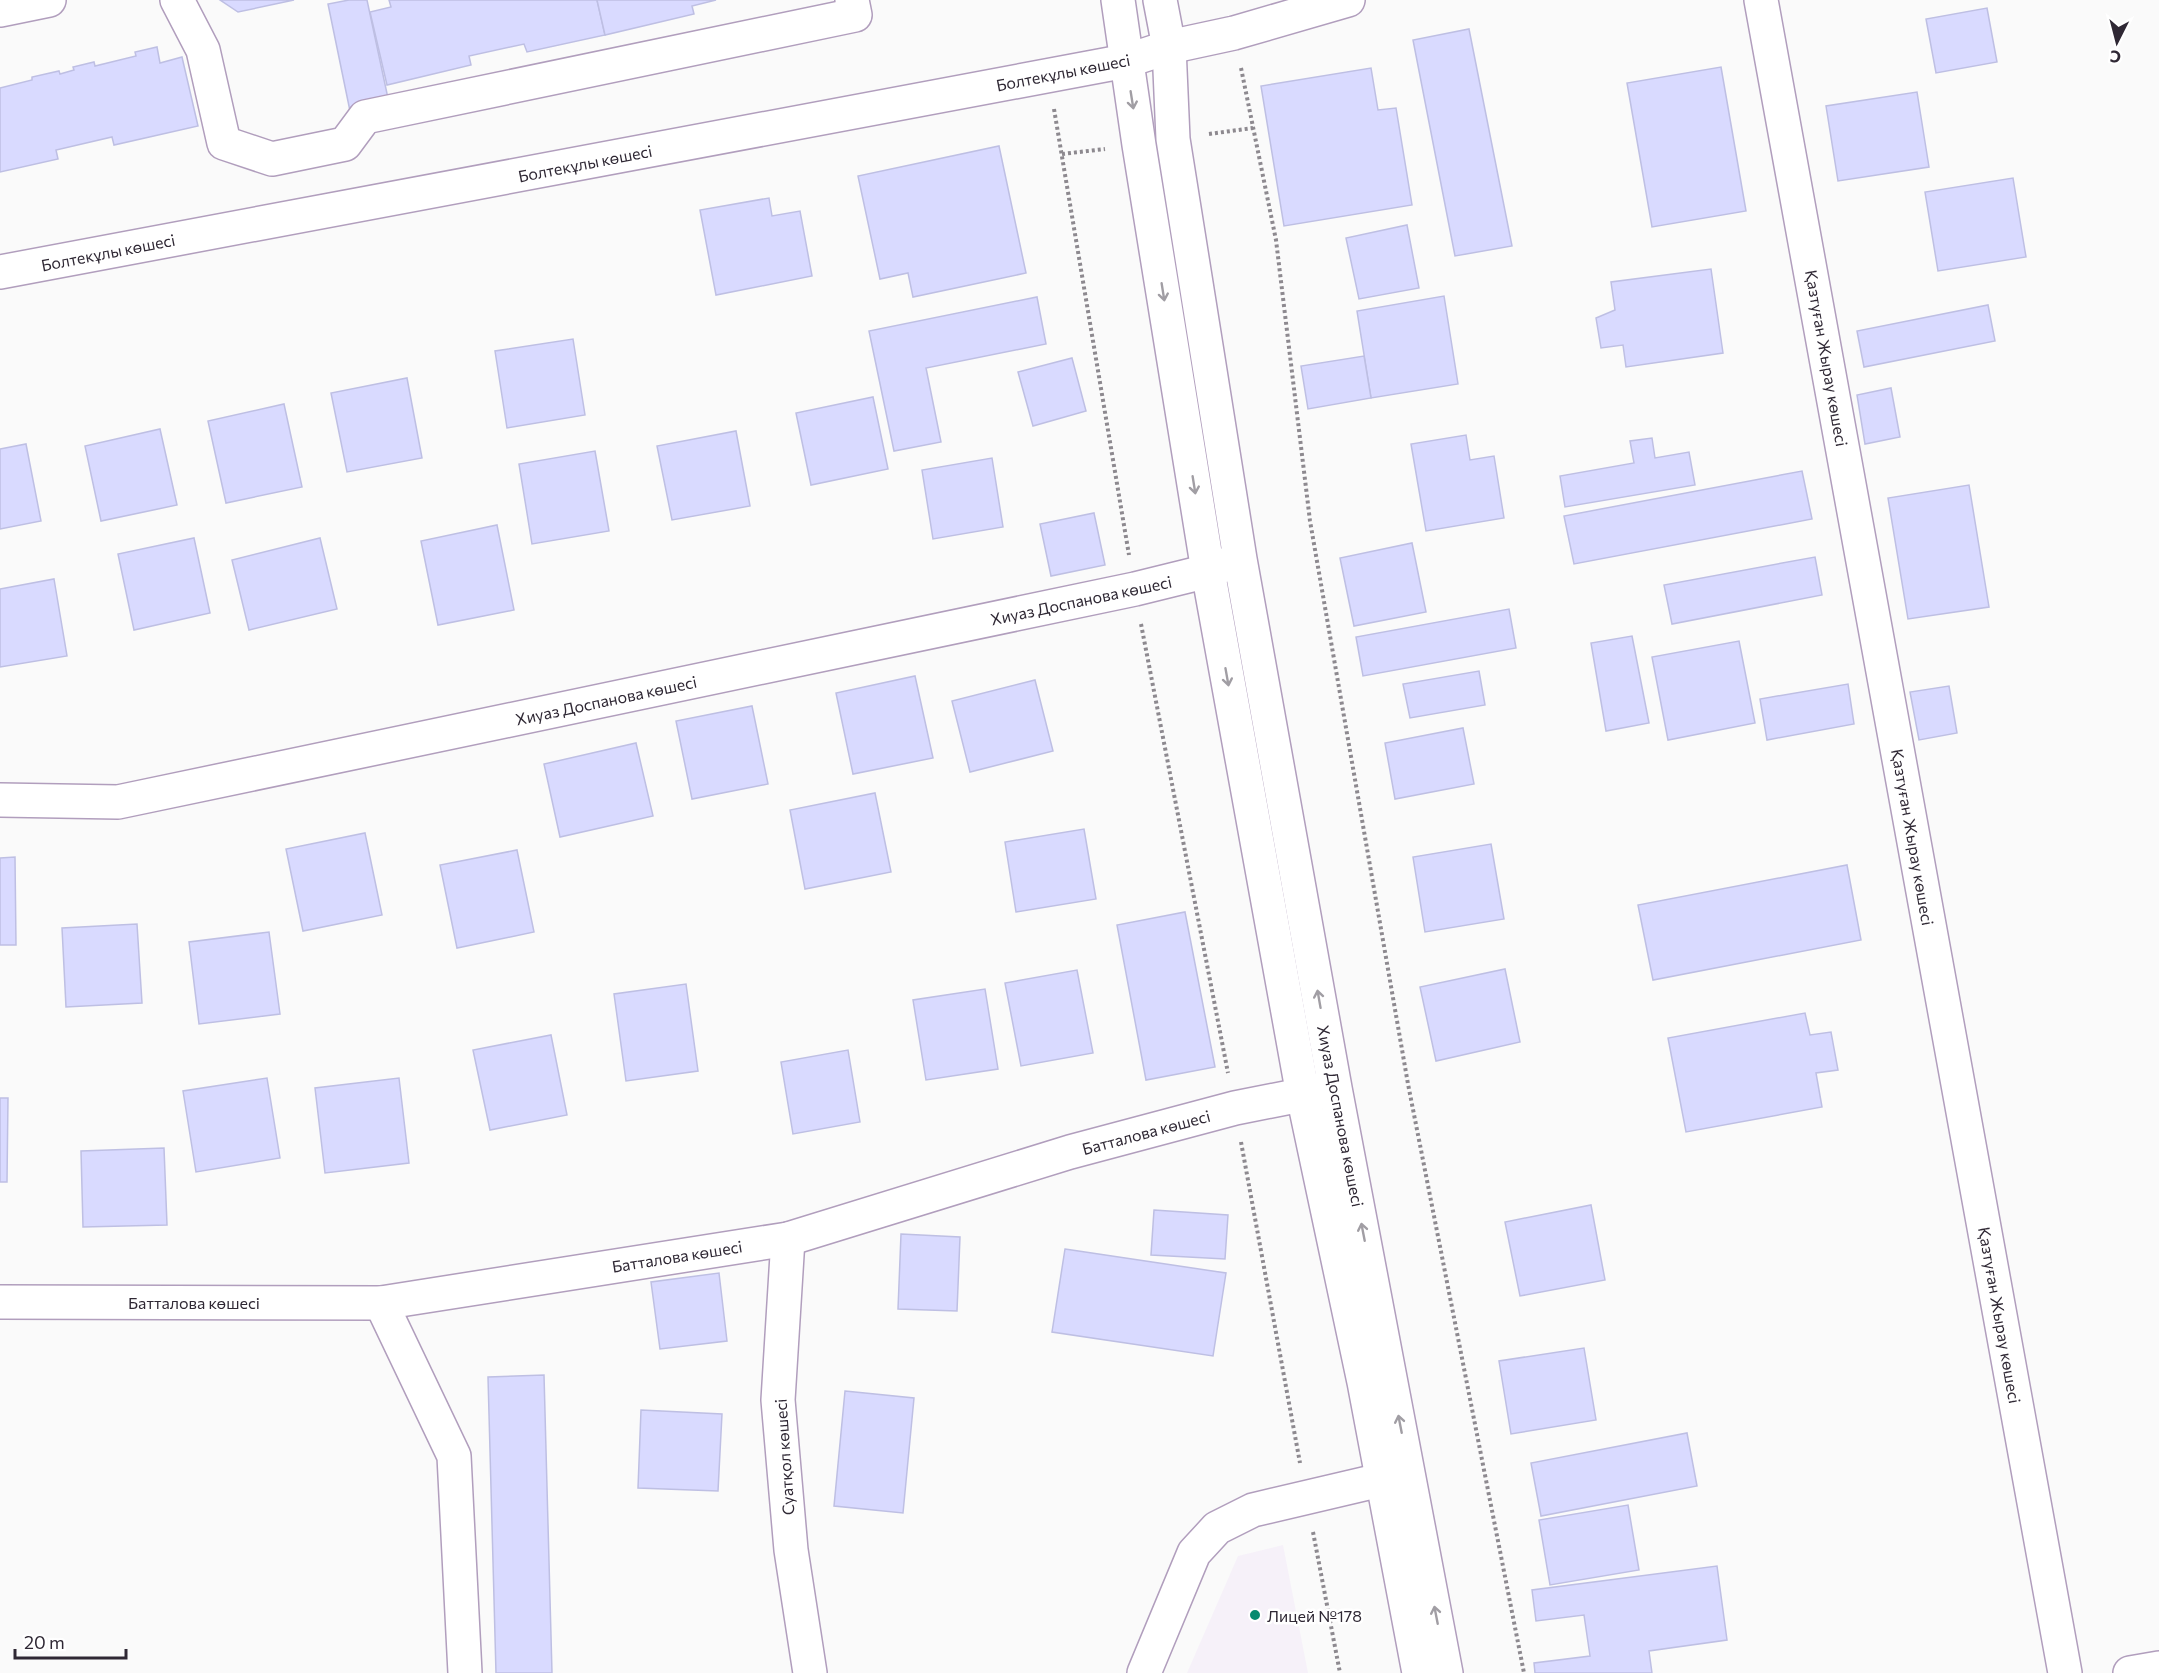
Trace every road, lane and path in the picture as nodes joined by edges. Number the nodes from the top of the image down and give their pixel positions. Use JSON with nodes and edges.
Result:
{"nodes":[{"id":1,"x":49,"y":0,"type":"edge"},
{"id":2,"x":177,"y":0,"type":"edge"},
{"id":3,"x":852,"y":0,"type":"edge"},
{"id":4,"x":1118,"y":0,"type":"edge"},
{"id":5,"x":1160,"y":0,"type":"edge"},
{"id":6,"x":1348,"y":0,"type":"edge"},
{"id":7,"x":1761,"y":0,"type":"edge"},
{"id":8,"x":0,"y":10,"type":"edge"},
{"id":9,"x":1234,"y":33,"type":"junction"},
{"id":10,"x":1169,"y":47,"type":"junction"},
{"id":11,"x":1126,"y":61,"type":"junction"},
{"id":12,"x":1048,"y":76,"type":"junction"},
{"id":13,"x":1253,"y":128,"type":"junction"},
{"id":14,"x":1173,"y":139,"type":"junction"},
{"id":15,"x":0,"y":272,"type":"edge"},
{"id":16,"x":1240,"y":559,"type":"junction"},
{"id":17,"x":1208,"y":571,"type":"junction"},
{"id":18,"x":1135,"y":589,"type":"junction"},
{"id":19,"x":0,"y":800,"type":"edge"},
{"id":20,"x":1335,"y":1088,"type":"junction"},
{"id":21,"x":1303,"y":1095,"type":"junction"},
{"id":22,"x":1235,"y":1108,"type":"junction"},
{"id":23,"x":788,"y":1239,"type":"junction"},
{"id":24,"x":0,"y":1302,"type":"edge"},
{"id":25,"x":381,"y":1303,"type":"junction"},
{"id":26,"x":1395,"y":1476,"type":"junction"},
{"id":27,"x":1306,"y":1497,"type":"junction"},
{"id":28,"x":2159,"y":1668,"type":"edge"},
{"id":29,"x":465,"y":1673,"type":"edge"},
{"id":30,"x":810,"y":1673,"type":"edge"},
{"id":31,"x":1143,"y":1673,"type":"edge"},
{"id":32,"x":1340,"y":1673,"type":"edge"},
{"id":33,"x":1419,"y":1673,"type":"edge"},
{"id":34,"x":1446,"y":1673,"type":"edge"},
{"id":35,"x":1524,"y":1673,"type":"edge"},
{"id":36,"x":2065,"y":1673,"type":"edge"},
{"id":37,"x":2130,"y":1673,"type":"edge"}],
"edges":[{"from":1,"to":8,"type":"street"},
{"from":2,"to":3,"type":"street"},
{"from":4,"to":11,"type":"street","name":"Хиуаз Доспанова көшесі"},
{"from":5,"to":10,"type":"street","name":"Хиуаз Доспанова көшесі"},
{"from":6,"to":9,"type":"street","name":"Болтекұлы көшесі"},
{"from":7,"to":36,"type":"street","name":"Қазтуған Жырау көшесі"},
{"from":9,"to":10,"type":"street","name":"Болтекұлы көшесі"},
{"from":9,"to":13,"type":"path"},
{"from":10,"to":11,"type":"street","name":"Болтекұлы көшесі"},
{"from":10,"to":14,"type":"street","name":"Хиуаз Доспанова көшесі"},
{"from":11,"to":12,"type":"street","name":"Болтекұлы көшесі"},
{"from":11,"to":17,"type":"street","name":"Хиуаз Доспанова көшесі","one_way":true},
{"from":12,"to":15,"type":"street","name":"Болтекұлы көшесі"},
{"from":12,"to":18,"type":"path"},
{"from":13,"to":14,"type":"path"},
{"from":13,"to":35,"type":"path"},
{"from":14,"to":16,"type":"street","name":"Хиуаз Доспанова көшесі"},
{"from":16,"to":17,"type":"street","name":"Хиуаз Доспанова көшесі"},
{"from":20,"to":16,"type":"street","name":"Хиуаз Доспанова көшесі","one_way":true},
{"from":17,"to":18,"type":"street","name":"Хиуаз Доспанова көшесі"},
{"from":17,"to":21,"type":"street","name":"Хиуаз Доспанова көшесі","one_way":true},
{"from":18,"to":19,"type":"street","name":"Хиуаз Доспанова көшесі"},
{"from":18,"to":22,"type":"path"},
{"from":20,"to":21,"type":"street","name":"Батталова көшесі"},
{"from":26,"to":20,"type":"street","name":"Хиуаз Доспанова көшесі","one_way":true},
{"from":21,"to":22,"type":"street","name":"Батталова көшесі"},
{"from":21,"to":26,"type":"street","name":"Хиуаз Доспанова көшесі"},
{"from":22,"to":23,"type":"street","name":"Батталова көшесі"},
{"from":22,"to":27,"type":"path"},
{"from":23,"to":25,"type":"street","name":"Батталова көшесі"},
{"from":23,"to":30,"type":"street","name":"Суатқол көшесі"},
{"from":24,"to":25,"type":"street","name":"Батталова көшесі"},
{"from":25,"to":29,"type":"street"},
{"from":26,"to":27,"type":"street"},
{"from":26,"to":33,"type":"street","name":"Хиуаз Доспанова көшесі"},
{"from":34,"to":26,"type":"street","name":"Хиуаз Доспанова көшесі","one_way":true},
{"from":27,"to":31,"type":"street"},
{"from":27,"to":32,"type":"path"},
{"from":28,"to":37,"type":"street"}]}
